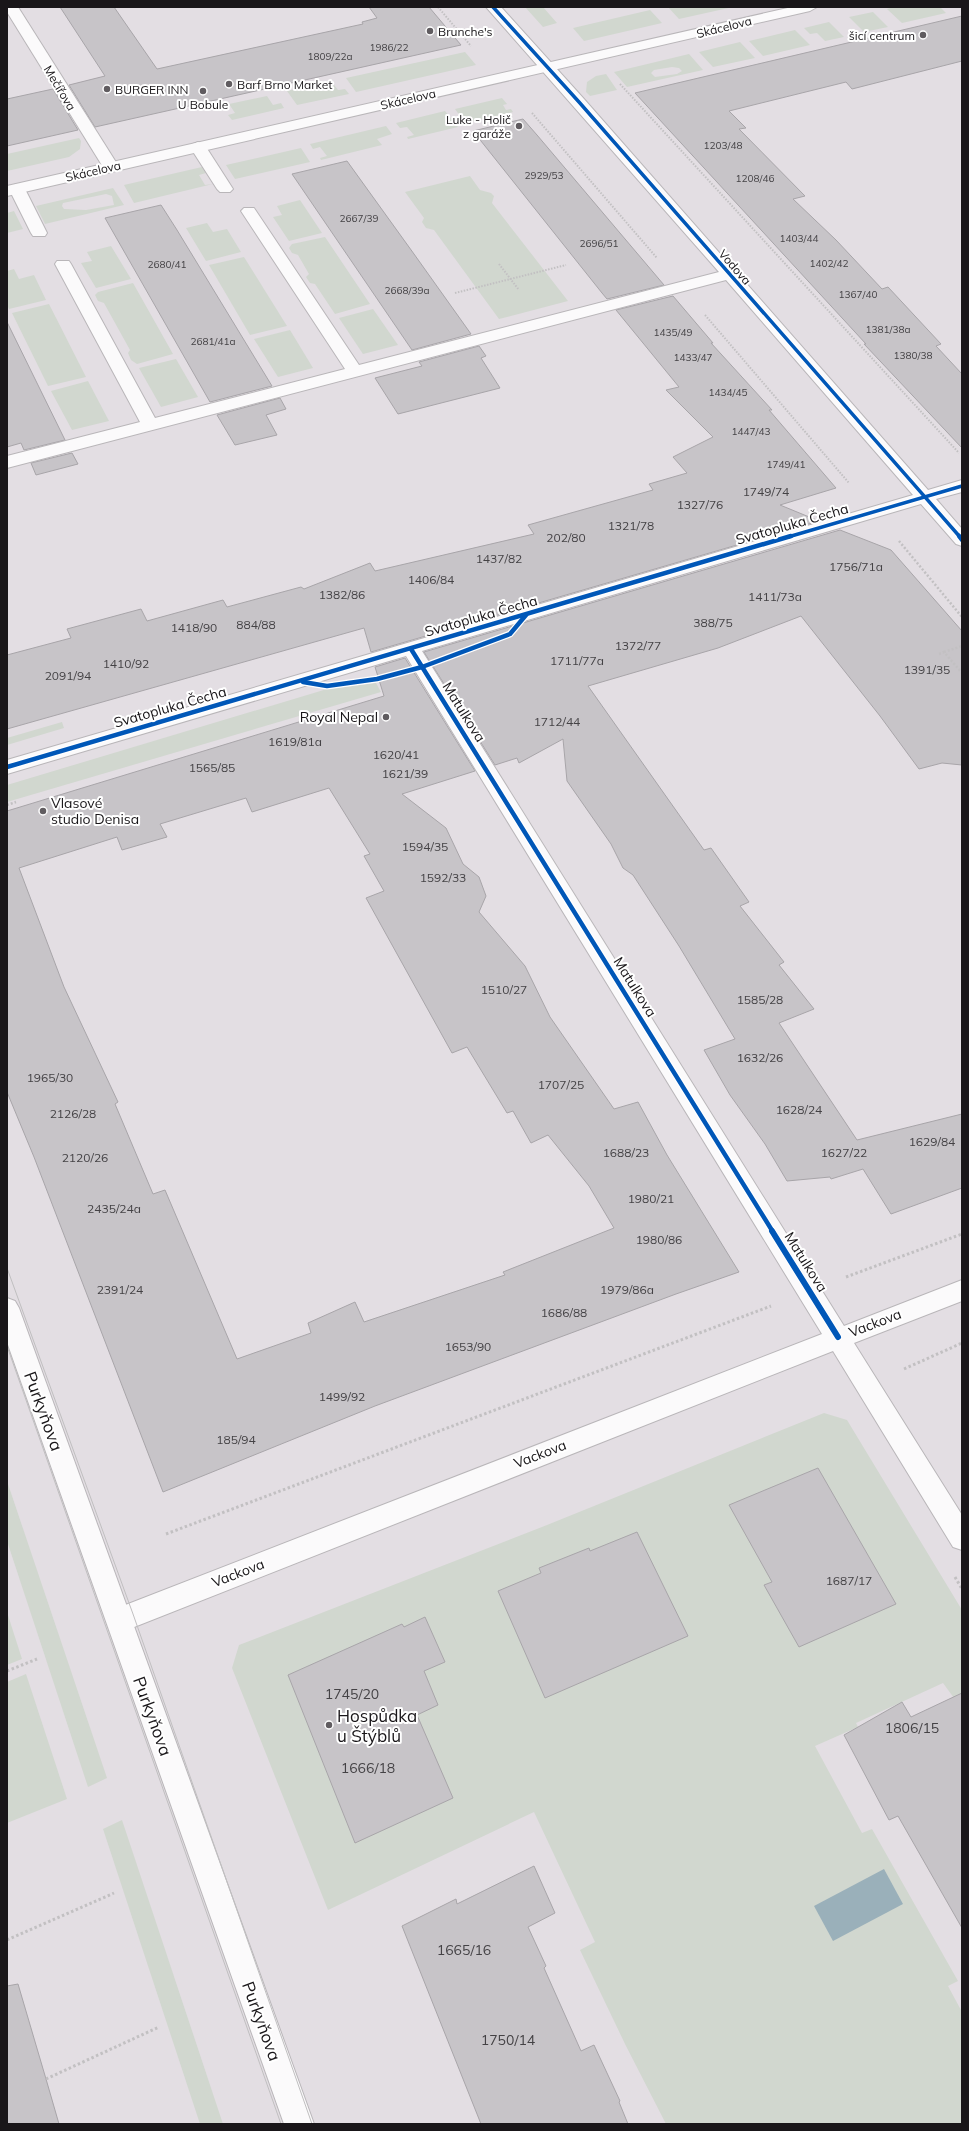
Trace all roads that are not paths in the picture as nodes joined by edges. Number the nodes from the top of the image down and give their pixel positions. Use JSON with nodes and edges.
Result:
{"nodes":[{"id":1,"x":11,"y":7,"type":"edge"},
{"id":2,"x":493,"y":7,"type":"edge"},
{"id":3,"x":810,"y":7,"type":"edge"},
{"id":4,"x":548,"y":67,"type":"junction"},
{"id":5,"x":198,"y":147,"type":"junction"},
{"id":6,"x":111,"y":167,"type":"junction"},
{"id":7,"x":12,"y":190,"type":"edge"},
{"id":8,"x":225,"y":190,"type":"dead end"},
{"id":9,"x":249,"y":211,"type":"dead end"},
{"id":10,"x":39,"y":233,"type":"dead end"},
{"id":11,"x":63,"y":264,"type":"dead end"},
{"id":12,"x":729,"y":274,"type":"junction"},
{"id":13,"x":355,"y":372,"type":"junction"},
{"id":14,"x":150,"y":425,"type":"junction"},
{"id":15,"x":7,"y":462,"type":"edge"},
{"id":16,"x":962,"y":486,"type":"edge"},
{"id":17,"x":924,"y":497,"type":"junction"},
{"id":18,"x":962,"y":540,"type":"edge"},
{"id":19,"x":411,"y":649,"type":"junction"},
{"id":20,"x":7,"y":767,"type":"edge"},
{"id":21,"x":962,"y":1290,"type":"edge"},
{"id":22,"x":7,"y":1308,"type":"edge"},
{"id":23,"x":838,"y":1337,"type":"junction"},
{"id":24,"x":962,"y":1538,"type":"edge"},
{"id":25,"x":118,"y":1620,"type":"junction"},
{"id":26,"x":298,"y":2124,"type":"edge"}],
"edges":[{"from":1,"to":6,"type":"street","name":"Mečířova"},
{"from":2,"to":4,"type":"street","name":"Vodova"},
{"from":3,"to":4,"type":"street","name":"Skácelova"},
{"from":4,"to":5,"type":"street","name":"Skácelova"},
{"from":4,"to":12,"type":"street","name":"Vodova"},
{"from":5,"to":6,"type":"street","name":"Skácelova"},
{"from":5,"to":8,"type":"street"},
{"from":6,"to":7,"type":"street","name":"Skácelova"},
{"from":7,"to":10,"type":"street"},
{"from":9,"to":13,"type":"street"},
{"from":11,"to":14,"type":"street"},
{"from":12,"to":13,"type":"street"},
{"from":12,"to":17,"type":"street","name":"Vodova"},
{"from":13,"to":14,"type":"street"},
{"from":14,"to":15,"type":"street"},
{"from":16,"to":17,"type":"street","name":"Svatopluka Čecha"},
{"from":17,"to":18,"type":"street","name":"Vodova"},
{"from":17,"to":19,"type":"street","name":"Svatopluka Čecha"},
{"from":19,"to":20,"type":"street","name":"Svatopluka Čecha"},
{"from":19,"to":23,"type":"street","name":"Matulkova"},
{"from":21,"to":23,"type":"street","name":"Vackova"},
{"from":22,"to":25,"type":"street","name":"Purkyňova"},
{"from":23,"to":24,"type":"street","name":"Matulkova"},
{"from":23,"to":25,"type":"street","name":"Vackova"},
{"from":25,"to":26,"type":"street","name":"Purkyňova"}]}
